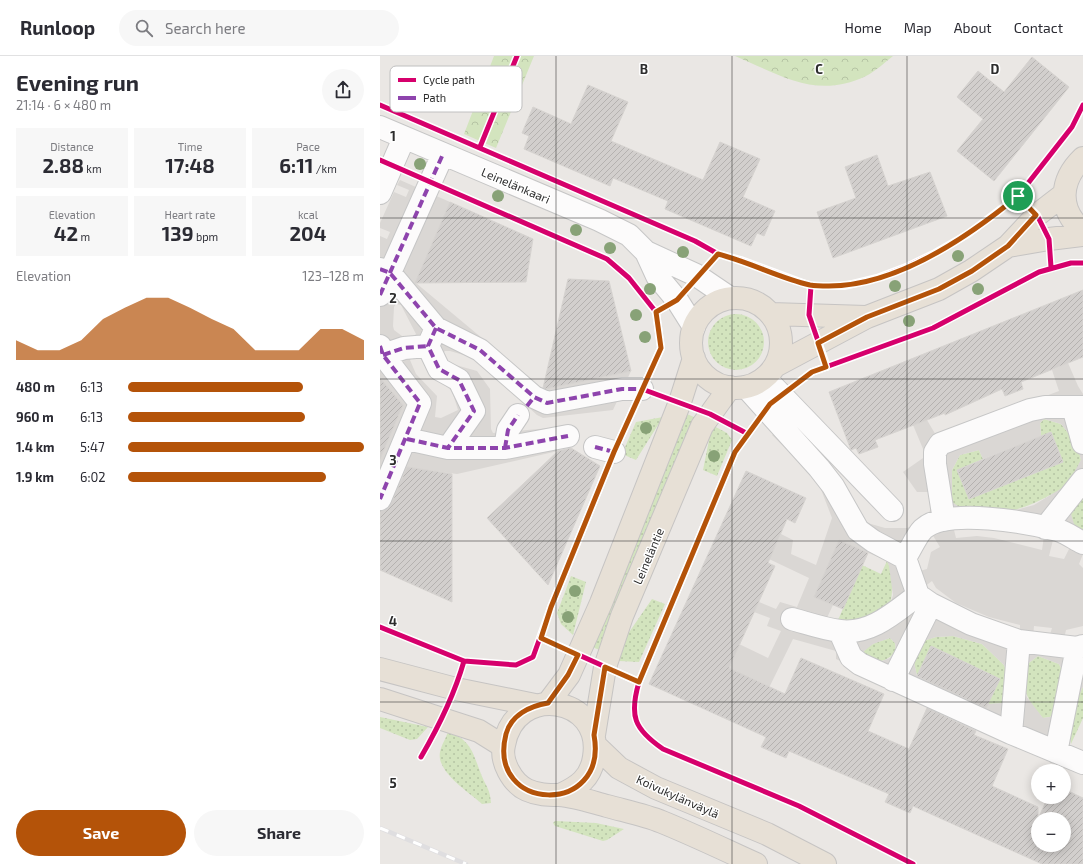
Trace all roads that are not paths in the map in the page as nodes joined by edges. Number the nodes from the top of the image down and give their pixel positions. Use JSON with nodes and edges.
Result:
{"nodes":[{"id":1,"x":380,"y":127,"type":"edge"},
{"id":2,"x":404,"y":138,"type":"junction"},
{"id":3,"x":443,"y":154,"type":"junction"},
{"id":4,"x":1083,"y":158,"type":"edge"},
{"id":5,"x":380,"y":193,"type":"edge"},
{"id":6,"x":1063,"y":195,"type":"junction"},
{"id":7,"x":1083,"y":231,"type":"edge"},
{"id":8,"x":1083,"y":235,"type":"edge"},
{"id":9,"x":1008,"y":246,"type":"junction"},
{"id":10,"x":646,"y":252,"type":"junction"},
{"id":11,"x":385,"y":271,"type":"edge"},
{"id":12,"x":380,"y":295,"type":"edge"},
{"id":13,"x":730,"y":298,"type":"junction"},
{"id":14,"x":771,"y":314,"type":"junction"},
{"id":15,"x":867,"y":317,"type":"junction"},
{"id":16,"x":694,"y":327,"type":"junction"},
{"id":17,"x":432,"y":337,"type":"junction"},
{"id":18,"x":382,"y":351,"type":"edge"},
{"id":19,"x":694,"y":358,"type":"junction"},
{"id":20,"x":754,"y":380,"type":"junction"},
{"id":21,"x":642,"y":389,"type":"dead end"},
{"id":22,"x":527,"y":406,"type":"junction"},
{"id":23,"x":1078,"y":407,"type":"edge"},
{"id":24,"x":568,"y":436,"type":"dead end"},
{"id":25,"x":406,"y":439,"type":"junction"},
{"id":26,"x":1083,"y":443,"type":"edge"},
{"id":27,"x":448,"y":448,"type":"junction"},
{"id":28,"x":504,"y":448,"type":"junction"},
{"id":29,"x":1083,"y":480,"type":"edge"},
{"id":30,"x":380,"y":499,"type":"edge"},
{"id":31,"x":892,"y":510,"type":"dead end"},
{"id":32,"x":944,"y":520,"type":"junction"},
{"id":33,"x":1045,"y":528,"type":"junction"},
{"id":34,"x":1083,"y":543,"type":"edge"},
{"id":35,"x":905,"y":558,"type":"junction"},
{"id":36,"x":925,"y":599,"type":"junction"},
{"id":37,"x":792,"y":619,"type":"dead end"},
{"id":38,"x":840,"y":632,"type":"junction"},
{"id":39,"x":1019,"y":641,"type":"junction"},
{"id":40,"x":1080,"y":647,"type":"edge"},
{"id":41,"x":380,"y":669,"type":"edge"},
{"id":42,"x":893,"y":680,"type":"junction"},
{"id":43,"x":380,"y":699,"type":"edge"},
{"id":44,"x":541,"y":704,"type":"junction"},
{"id":45,"x":1011,"y":733,"type":"junction"},
{"id":46,"x":595,"y":741,"type":"junction"},
{"id":47,"x":503,"y":746,"type":"junction"},
{"id":48,"x":1056,"y":752,"type":"junction"},
{"id":49,"x":1083,"y":763,"type":"edge"},
{"id":50,"x":560,"y":795,"type":"junction"},
{"id":51,"x":756,"y":864,"type":"edge"},
{"id":52,"x":825,"y":864,"type":"edge"}],
"edges":[{"from":1,"to":2,"type":"street","name":"Leinelänkaari"},
{"from":2,"to":3,"type":"street","name":"Leinelänkaari"},
{"from":2,"to":5,"type":"street"},
{"from":3,"to":10,"type":"street","name":"Leinelänkaari"},
{"from":3,"to":11,"type":"street"},
{"from":4,"to":6,"type":"main road"},
{"from":6,"to":7,"type":"main road"},
{"from":6,"to":9,"type":"main road","name":"Leineläntie"},
{"from":8,"to":9,"type":"main road","name":"Leineläntie"},
{"from":9,"to":15,"type":"main road","name":"Leineläntie"},
{"from":10,"to":13,"type":"street","name":"Leinelänkaari"},
{"from":10,"to":16,"type":"street","name":"Leinelänkaari"},
{"from":11,"to":12,"type":"street"},
{"from":11,"to":17,"type":"street"},
{"from":13,"to":14,"type":"main road"},
{"from":13,"to":16,"type":"main road"},
{"from":14,"to":15,"type":"main road","name":"Leineläntie"},
{"from":14,"to":20,"type":"main road"},
{"from":15,"to":20,"type":"main road","name":"Leineläntie"},
{"from":16,"to":19,"type":"main road"},
{"from":17,"to":18,"type":"street"},
{"from":17,"to":22,"type":"street"},
{"from":17,"to":27,"type":"street"},
{"from":18,"to":25,"type":"street"},
{"from":19,"to":20,"type":"main road"},
{"from":19,"to":44,"type":"main road"},
{"from":20,"to":31,"type":"street"},
{"from":20,"to":35,"type":"street"},
{"from":20,"to":46,"type":"main road","name":"Leineläntie"},
{"from":21,"to":22,"type":"street"},
{"from":22,"to":28,"type":"street"},
{"from":23,"to":26,"type":"street"},
{"from":23,"to":32,"type":"street"},
{"from":24,"to":28,"type":"street"},
{"from":25,"to":27,"type":"street"},
{"from":25,"to":30,"type":"street"},
{"from":27,"to":28,"type":"street"},
{"from":29,"to":33,"type":"street"},
{"from":32,"to":33,"type":"street"},
{"from":32,"to":35,"type":"street"},
{"from":33,"to":34,"type":"street"},
{"from":35,"to":36,"type":"street"},
{"from":36,"to":38,"type":"street"},
{"from":36,"to":39,"type":"street"},
{"from":36,"to":42,"type":"street"},
{"from":37,"to":38,"type":"street"},
{"from":38,"to":42,"type":"street"},
{"from":39,"to":40,"type":"street"},
{"from":39,"to":45,"type":"street"},
{"from":40,"to":48,"type":"street"},
{"from":41,"to":44,"type":"main road","name":"Koivukylänväylä"},
{"from":42,"to":45,"type":"street"},
{"from":43,"to":47,"type":"main road"},
{"from":44,"to":46,"type":"main road","name":"Koivukylänväylä"},
{"from":44,"to":47,"type":"main road"},
{"from":45,"to":48,"type":"street"},
{"from":46,"to":50,"type":"main road"},
{"from":46,"to":52,"type":"main road","name":"Koivukylänväylä"},
{"from":47,"to":50,"type":"main road"},
{"from":48,"to":49,"type":"street"},
{"from":50,"to":51,"type":"main road"}]}
